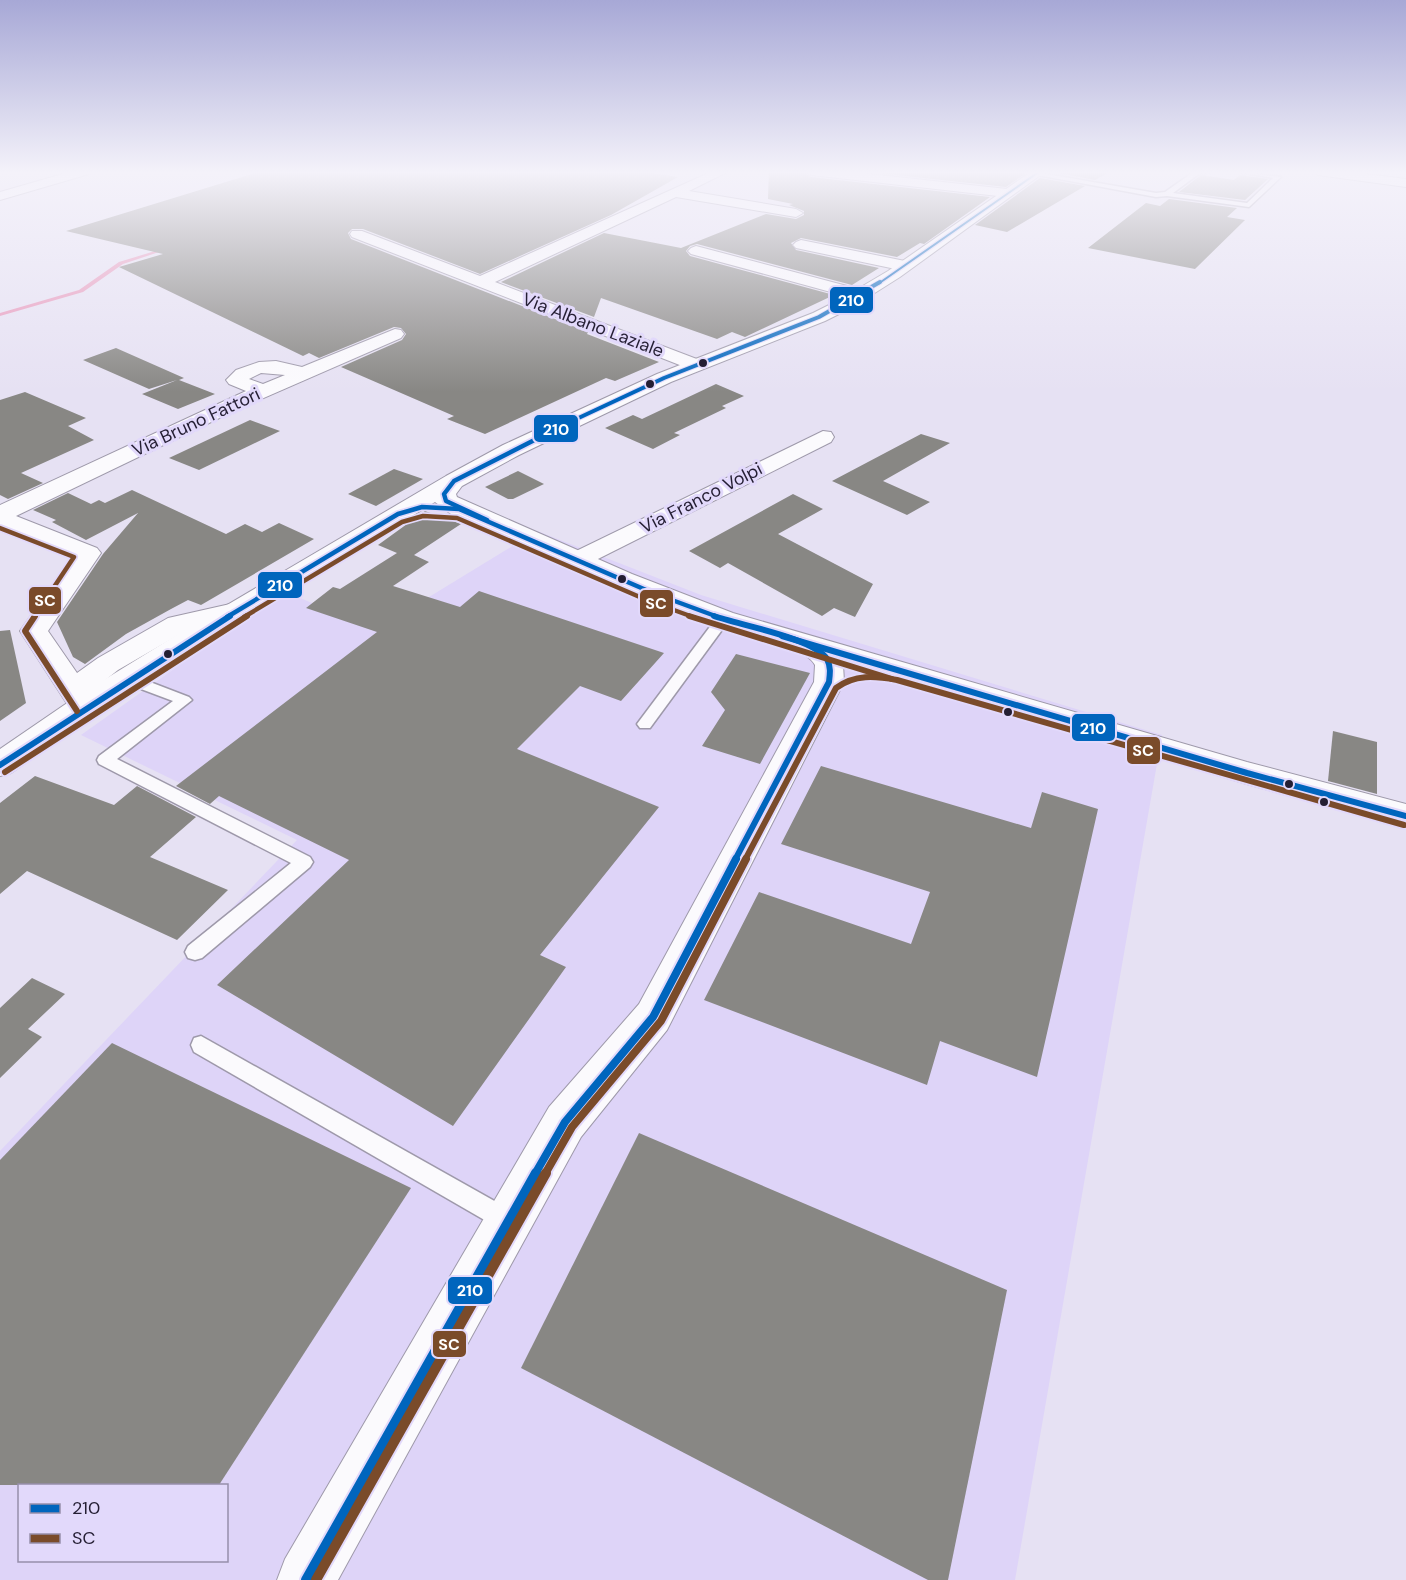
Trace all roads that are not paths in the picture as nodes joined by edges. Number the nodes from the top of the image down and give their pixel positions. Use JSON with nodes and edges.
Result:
{"nodes":[{"id":1,"x":385,"y":245,"type":"edge"},
{"id":2,"x":562,"y":245,"type":"edge"},
{"id":3,"x":801,"y":245,"type":"dead end"},
{"id":4,"x":935,"y":245,"type":"edge"},
{"id":5,"x":696,"y":251,"type":"dead end"},
{"id":6,"x":905,"y":266,"type":"junction"},
{"id":7,"x":481,"y":282,"type":"junction"},
{"id":8,"x":860,"y":295,"type":"junction"},
{"id":9,"x":395,"y":334,"type":"dead end"},
{"id":10,"x":695,"y":365,"type":"junction"},
{"id":11,"x":302,"y":374,"type":"junction"},
{"id":12,"x":262,"y":392,"type":"junction"},
{"id":13,"x":823,"y":437,"type":"dead end"},
{"id":14,"x":454,"y":481,"type":"junction"},
{"id":15,"x":459,"y":509,"type":"junction"},
{"id":16,"x":398,"y":514,"type":"junction"},
{"id":17,"x":0,"y":516,"type":"edge"},
{"id":18,"x":579,"y":559,"type":"junction"},
{"id":19,"x":239,"y":610,"type":"junction"},
{"id":20,"x":723,"y":619,"type":"junction"},
{"id":21,"x":797,"y":640,"type":"junction"},
{"id":22,"x":899,"y":671,"type":"junction"},
{"id":23,"x":126,"y":681,"type":"junction"},
{"id":24,"x":829,"y":682,"type":"junction"},
{"id":25,"x":79,"y":698,"type":"junction"},
{"id":26,"x":645,"y":724,"type":"dead end"},
{"id":27,"x":0,"y":765,"type":"edge"},
{"id":28,"x":1406,"y":816,"type":"edge"},
{"id":29,"x":195,"y":952,"type":"dead end"},
{"id":30,"x":201,"y":1044,"type":"dead end"},
{"id":31,"x":509,"y":1221,"type":"junction"},
{"id":32,"x":306,"y":1580,"type":"edge"}],
"edges":[{"from":1,"to":7,"type":"street","name":"Via Albano Laziale"},
{"from":2,"to":7,"type":"street"},
{"from":3,"to":6,"type":"street"},
{"from":4,"to":6,"type":"street"},
{"from":5,"to":8,"type":"street"},
{"from":6,"to":8,"type":"street"},
{"from":7,"to":10,"type":"street","name":"Via Albano Laziale"},
{"from":8,"to":10,"type":"street"},
{"from":9,"to":11,"type":"street","name":"Via Bruno Fattori"},
{"from":10,"to":14,"type":"street"},
{"from":11,"to":12,"type":"street","name":"Via Bruno Fattori"},
{"from":11,"to":12,"type":"street"},
{"from":12,"to":17,"type":"street","name":"Via Bruno Fattori"},
{"from":13,"to":18,"type":"street","name":"Via Franco Volpi"},
{"from":14,"to":15,"type":"street"},
{"from":14,"to":16,"type":"street"},
{"from":15,"to":16,"type":"street"},
{"from":15,"to":18,"type":"street"},
{"from":16,"to":19,"type":"street"},
{"from":17,"to":25,"type":"street"},
{"from":18,"to":20,"type":"street"},
{"from":19,"to":23,"type":"street"},
{"from":19,"to":25,"type":"street"},
{"from":20,"to":21,"type":"street"},
{"from":20,"to":26,"type":"lane"},
{"from":21,"to":22,"type":"street"},
{"from":21,"to":24,"type":"street"},
{"from":22,"to":24,"type":"street"},
{"from":22,"to":28,"type":"street"},
{"from":23,"to":25,"type":"street"},
{"from":23,"to":29,"type":"lane"},
{"from":24,"to":31,"type":"street"},
{"from":25,"to":27,"type":"street"},
{"from":30,"to":31,"type":"lane"},
{"from":31,"to":32,"type":"street"}]}
